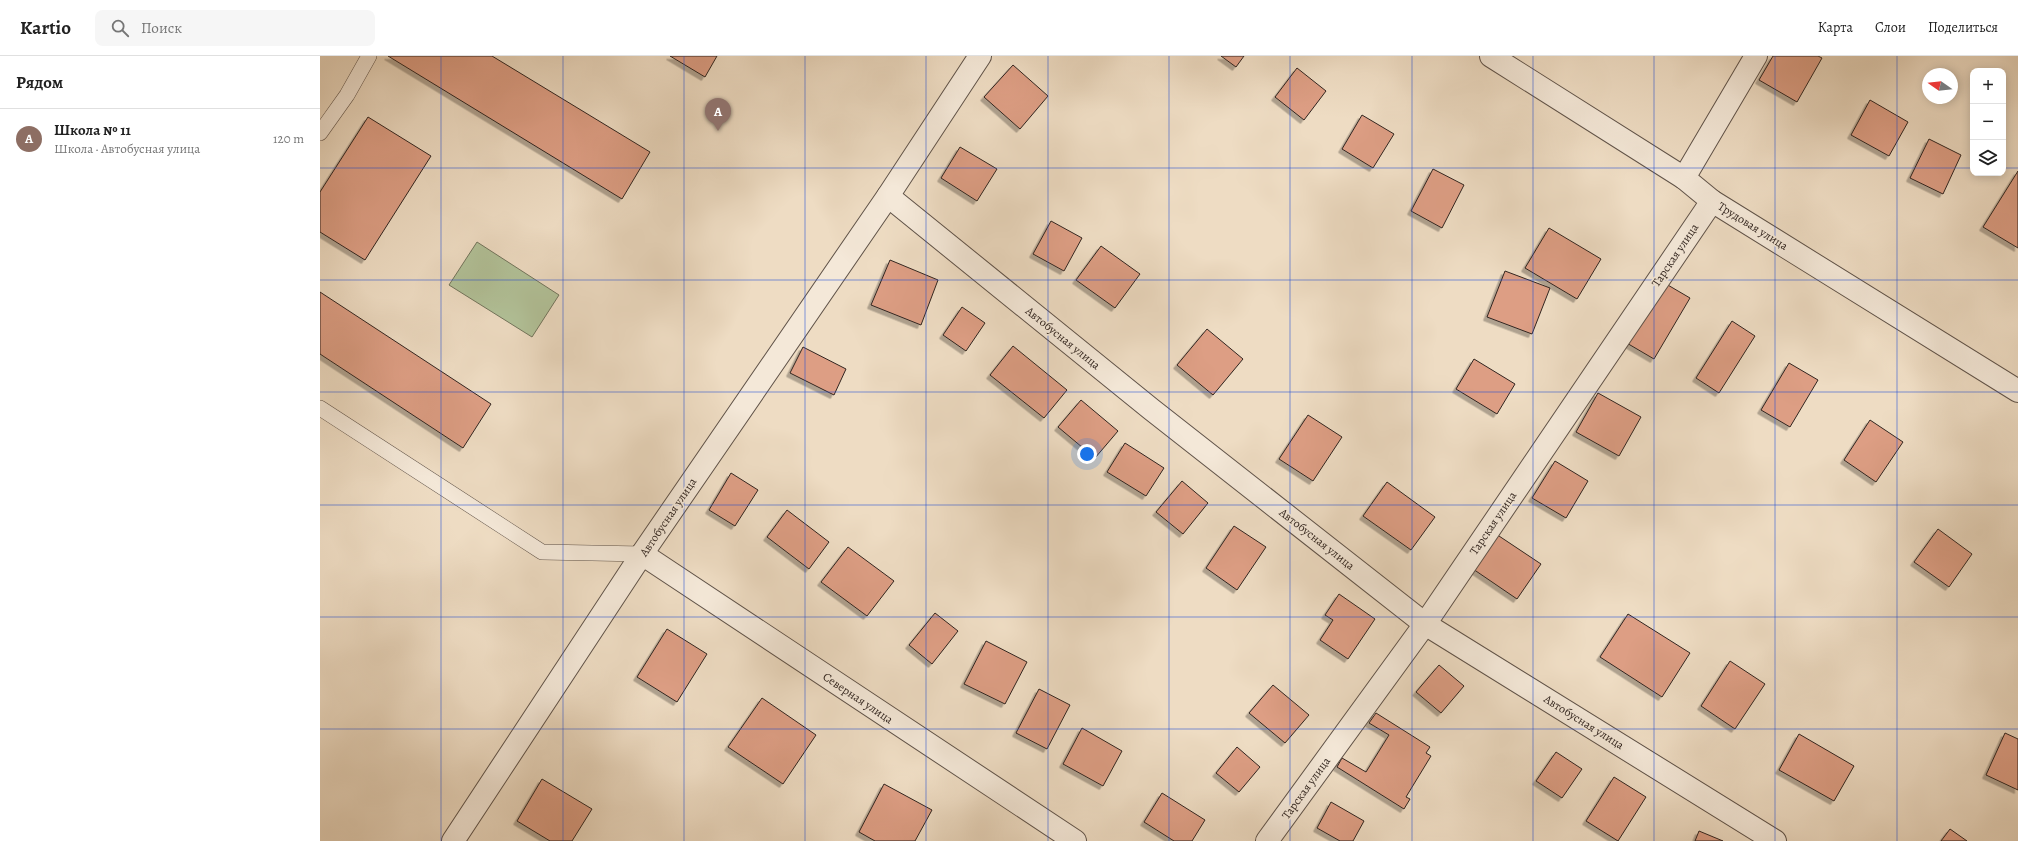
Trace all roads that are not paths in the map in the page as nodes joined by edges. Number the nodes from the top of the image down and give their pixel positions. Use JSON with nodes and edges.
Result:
{"nodes":[{"id":1,"x":369,"y":56,"type":"edge"},
{"id":2,"x":980,"y":56,"type":"edge"},
{"id":3,"x":1491,"y":56,"type":"edge"},
{"id":4,"x":1756,"y":56,"type":"edge"},
{"id":5,"x":320,"y":133,"type":"edge"},
{"id":6,"x":1684,"y":178,"type":"junction"},
{"id":7,"x":888,"y":196,"type":"junction"},
{"id":8,"x":1712,"y":201,"type":"junction"},
{"id":9,"x":2018,"y":391,"type":"edge"},
{"id":10,"x":320,"y":408,"type":"edge"},
{"id":11,"x":642,"y":554,"type":"junction"},
{"id":12,"x":1425,"y":624,"type":"junction"},
{"id":13,"x":453,"y":841,"type":"edge"},
{"id":14,"x":1075,"y":841,"type":"edge"},
{"id":15,"x":1267,"y":841,"type":"edge"},
{"id":16,"x":1775,"y":841,"type":"edge"}],
"edges":[{"from":1,"to":5,"type":"lane"},
{"from":2,"to":7,"type":"street","name":"Автобусная улица"},
{"from":3,"to":6,"type":"street","name":"Трудовая улица"},
{"from":4,"to":6,"type":"street"},
{"from":6,"to":8,"type":"street","name":"Трудовая улица"},
{"from":7,"to":11,"type":"street","name":"Автобусная улица"},
{"from":7,"to":12,"type":"street","name":"Автобусная улица"},
{"from":8,"to":9,"type":"street","name":"Трудовая улица"},
{"from":8,"to":12,"type":"street","name":"Тарская улица"},
{"from":10,"to":11,"type":"lane"},
{"from":11,"to":13,"type":"street","name":"Автобусная улица"},
{"from":11,"to":14,"type":"street","name":"Северная улица"},
{"from":12,"to":15,"type":"street","name":"Тарская улица"},
{"from":12,"to":16,"type":"street","name":"Автобусная улица"}]}
